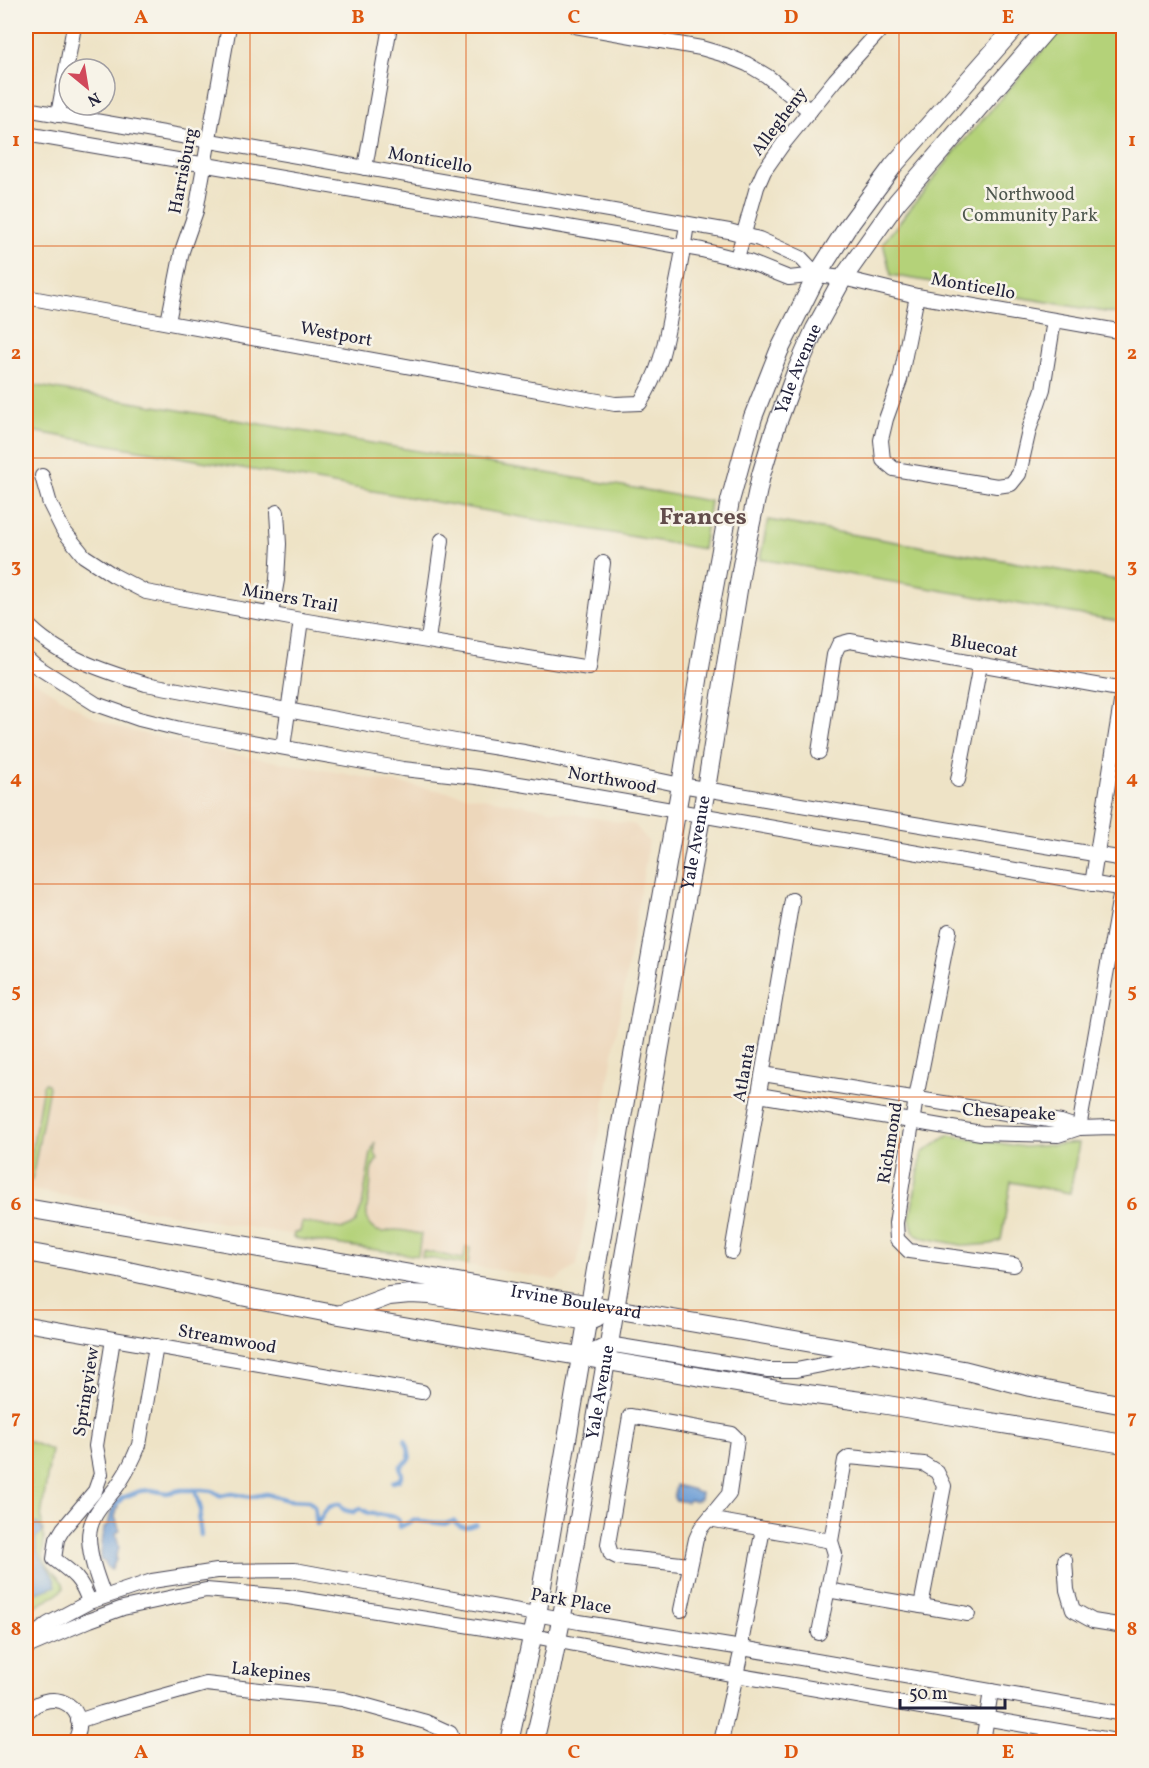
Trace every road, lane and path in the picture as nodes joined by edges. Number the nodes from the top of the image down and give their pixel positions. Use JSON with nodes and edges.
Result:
{"nodes":[{"id":1,"x":74,"y":26,"type":"edge"},
{"id":2,"x":229,"y":26,"type":"edge"},
{"id":3,"x":390,"y":26,"type":"edge"},
{"id":4,"x":575,"y":26,"type":"edge"},
{"id":5,"x":884,"y":26,"type":"edge"},
{"id":6,"x":1016,"y":26,"type":"edge"},
{"id":7,"x":1049,"y":26,"type":"edge"},
{"id":8,"x":68,"y":57,"type":"edge"},
{"id":9,"x":26,"y":109,"type":"edge"},
{"id":10,"x":810,"y":111,"type":"junction"},
{"id":11,"x":57,"y":115,"type":"edge"},
{"id":12,"x":70,"y":117,"type":"edge"},
{"id":13,"x":26,"y":134,"type":"edge"},
{"id":14,"x":208,"y":141,"type":"junction"},
{"id":15,"x":204,"y":165,"type":"junction"},
{"id":16,"x":365,"y":168,"type":"junction"},
{"id":17,"x":687,"y":224,"type":"junction"},
{"id":18,"x":743,"y":234,"type":"junction"},
{"id":19,"x":684,"y":247,"type":"junction"},
{"id":20,"x":737,"y":258,"type":"junction"},
{"id":21,"x":817,"y":275,"type":"junction"},
{"id":22,"x":843,"y":278,"type":"junction"},
{"id":23,"x":917,"y":296,"type":"junction"},
{"id":24,"x":26,"y":297,"type":"edge"},
{"id":25,"x":1054,"y":320,"type":"junction"},
{"id":26,"x":168,"y":322,"type":"junction"},
{"id":27,"x":1124,"y":332,"type":"edge"},
{"id":28,"x":42,"y":476,"type":"dead end"},
{"id":29,"x":277,"y":512,"type":"dead end"},
{"id":30,"x":442,"y":540,"type":"dead end"},
{"id":31,"x":603,"y":563,"type":"dead end"},
{"id":32,"x":271,"y":614,"type":"junction"},
{"id":33,"x":301,"y":620,"type":"junction"},
{"id":34,"x":26,"y":623,"type":"edge"},
{"id":35,"x":428,"y":640,"type":"junction"},
{"id":36,"x":26,"y":657,"type":"edge"},
{"id":37,"x":980,"y":665,"type":"junction"},
{"id":38,"x":1123,"y":690,"type":"edge"},
{"id":39,"x":289,"y":711,"type":"junction"},
{"id":40,"x":283,"y":747,"type":"junction"},
{"id":41,"x":819,"y":752,"type":"dead end"},
{"id":42,"x":958,"y":780,"type":"dead end"},
{"id":43,"x":681,"y":785,"type":"junction"},
{"id":44,"x":706,"y":789,"type":"junction"},
{"id":45,"x":677,"y":811,"type":"junction"},
{"id":46,"x":701,"y":816,"type":"junction"},
{"id":47,"x":1096,"y":854,"type":"junction"},
{"id":48,"x":1124,"y":858,"type":"edge"},
{"id":49,"x":1124,"y":873,"type":"edge"},
{"id":50,"x":1092,"y":884,"type":"junction"},
{"id":51,"x":1122,"y":889,"type":"edge"},
{"id":52,"x":792,"y":900,"type":"dead end"},
{"id":53,"x":949,"y":931,"type":"dead end"},
{"id":54,"x":763,"y":1074,"type":"junction"},
{"id":55,"x":759,"y":1095,"type":"junction"},
{"id":56,"x":916,"y":1098,"type":"junction"},
{"id":57,"x":913,"y":1120,"type":"junction"},
{"id":58,"x":1079,"y":1128,"type":"junction"},
{"id":59,"x":1124,"y":1129,"type":"edge"},
{"id":60,"x":26,"y":1208,"type":"edge"},
{"id":61,"x":26,"y":1252,"type":"edge"},
{"id":62,"x":732,"y":1252,"type":"dead end"},
{"id":63,"x":1014,"y":1265,"type":"dead end"},
{"id":64,"x":614,"y":1309,"type":"junction"},
{"id":65,"x":589,"y":1313,"type":"junction"},
{"id":66,"x":339,"y":1315,"type":"junction"},
{"id":67,"x":26,"y":1324,"type":"edge"},
{"id":68,"x":113,"y":1339,"type":"junction"},
{"id":69,"x":156,"y":1346,"type":"junction"},
{"id":70,"x":607,"y":1352,"type":"junction"},
{"id":71,"x":876,"y":1354,"type":"junction"},
{"id":72,"x":581,"y":1357,"type":"junction"},
{"id":73,"x":422,"y":1392,"type":"dead end"},
{"id":74,"x":1124,"y":1405,"type":"edge"},
{"id":75,"x":1124,"y":1444,"type":"edge"},
{"id":76,"x":709,"y":1519,"type":"junction"},
{"id":77,"x":763,"y":1529,"type":"junction"},
{"id":78,"x":831,"y":1541,"type":"junction"},
{"id":79,"x":1065,"y":1560,"type":"dead end"},
{"id":80,"x":690,"y":1565,"type":"junction"},
{"id":81,"x":827,"y":1590,"type":"junction"},
{"id":82,"x":104,"y":1596,"type":"junction"},
{"id":83,"x":89,"y":1602,"type":"junction"},
{"id":84,"x":921,"y":1606,"type":"junction"},
{"id":85,"x":681,"y":1610,"type":"dead end"},
{"id":86,"x":968,"y":1614,"type":"dead end"},
{"id":87,"x":537,"y":1615,"type":"junction"},
{"id":88,"x":561,"y":1619,"type":"junction"},
{"id":89,"x":1124,"y":1626,"type":"edge"},
{"id":90,"x":819,"y":1634,"type":"dead end"},
{"id":91,"x":533,"y":1636,"type":"junction"},
{"id":92,"x":557,"y":1640,"type":"junction"},
{"id":93,"x":26,"y":1642,"type":"edge"},
{"id":94,"x":26,"y":1647,"type":"edge"},
{"id":95,"x":742,"y":1648,"type":"junction"},
{"id":96,"x":735,"y":1675,"type":"junction"},
{"id":97,"x":991,"y":1691,"type":"junction"},
{"id":98,"x":26,"y":1713,"type":"edge"},
{"id":99,"x":1124,"y":1714,"type":"edge"},
{"id":100,"x":986,"y":1719,"type":"junction"},
{"id":101,"x":78,"y":1721,"type":"junction"},
{"id":102,"x":74,"y":1743,"type":"edge"},
{"id":103,"x":449,"y":1743,"type":"edge"},
{"id":104,"x":509,"y":1743,"type":"edge"},
{"id":105,"x":534,"y":1743,"type":"edge"},
{"id":106,"x":721,"y":1743,"type":"edge"},
{"id":107,"x":983,"y":1743,"type":"edge"},
{"id":108,"x":1122,"y":1743,"type":"edge"}],
"edges":[{"from":1,"to":8,"type":"street"},
{"from":2,"to":14,"type":"street","name":"Harrisburg"},
{"from":3,"to":16,"type":"street"},
{"from":4,"to":10,"type":"street"},
{"from":5,"to":10,"type":"street","name":"Allegheny"},
{"from":6,"to":21,"type":"main road","name":"Yale Avenue"},
{"from":7,"to":22,"type":"main road","name":"Yale Avenue"},
{"from":9,"to":11,"type":"street","name":"Monticello"},
{"from":10,"to":18,"type":"street","name":"Allegheny"},
{"from":12,"to":14,"type":"street","name":"Monticello"},
{"from":13,"to":15,"type":"street","name":"Monticello"},
{"from":14,"to":15,"type":"street","name":"Harrisburg"},
{"from":14,"to":16,"type":"street","name":"Monticello"},
{"from":15,"to":19,"type":"street","name":"Monticello"},
{"from":15,"to":26,"type":"street","name":"Harrisburg"},
{"from":16,"to":17,"type":"street","name":"Monticello"},
{"from":17,"to":18,"type":"street","name":"Monticello"},
{"from":17,"to":19,"type":"street"},
{"from":18,"to":20,"type":"street","name":"Allegheny"},
{"from":18,"to":21,"type":"street","name":"Monticello"},
{"from":19,"to":20,"type":"street","name":"Monticello"},
{"from":19,"to":26,"type":"street","name":"Westport"},
{"from":20,"to":21,"type":"street","name":"Monticello"},
{"from":21,"to":22,"type":"street","name":"Monticello"},
{"from":21,"to":43,"type":"main road","name":"Yale Avenue"},
{"from":22,"to":23,"type":"street","name":"Monticello"},
{"from":22,"to":44,"type":"main road","name":"Yale Avenue"},
{"from":23,"to":25,"type":"street","name":"Monticello"},
{"from":23,"to":25,"type":"street"},
{"from":24,"to":26,"type":"street","name":"Westport"},
{"from":25,"to":27,"type":"street","name":"Monticello"},
{"from":28,"to":32,"type":"street","name":"Miners Trail"},
{"from":29,"to":32,"type":"street"},
{"from":30,"to":35,"type":"street"},
{"from":31,"to":35,"type":"street","name":"Miners Trail"},
{"from":32,"to":33,"type":"street","name":"Miners Trail"},
{"from":33,"to":35,"type":"street","name":"Miners Trail"},
{"from":33,"to":39,"type":"street"},
{"from":34,"to":39,"type":"street","name":"Northwood"},
{"from":36,"to":40,"type":"street","name":"Northwood"},
{"from":37,"to":38,"type":"street","name":"Bluecoat"},
{"from":37,"to":41,"type":"street","name":"Bluecoat"},
{"from":37,"to":42,"type":"street"},
{"from":38,"to":47,"type":"street"},
{"from":39,"to":40,"type":"street"},
{"from":39,"to":43,"type":"street","name":"Northwood"},
{"from":40,"to":45,"type":"street","name":"Northwood"},
{"from":43,"to":44,"type":"street","name":"Northwood"},
{"from":43,"to":45,"type":"main road","name":"Yale Avenue"},
{"from":44,"to":46,"type":"main road","name":"Yale Avenue"},
{"from":44,"to":47,"type":"street","name":"Northwood"},
{"from":45,"to":46,"type":"street","name":"Northwood"},
{"from":45,"to":65,"type":"main road","name":"Yale Avenue"},
{"from":46,"to":50,"type":"street","name":"Northwood"},
{"from":46,"to":64,"type":"main road","name":"Yale Avenue"},
{"from":47,"to":48,"type":"street","name":"Northwood"},
{"from":47,"to":50,"type":"street"},
{"from":49,"to":51,"type":"street"},
{"from":50,"to":51,"type":"street","name":"Northwood"},
{"from":51,"to":58,"type":"street"},
{"from":52,"to":54,"type":"street","name":"Atlanta"},
{"from":53,"to":56,"type":"street","name":"Richmond"},
{"from":54,"to":55,"type":"street","name":"Atlanta"},
{"from":54,"to":56,"type":"street","name":"Chesapeake"},
{"from":55,"to":57,"type":"street","name":"Chesapeake"},
{"from":55,"to":62,"type":"street","name":"Atlanta"},
{"from":56,"to":57,"type":"street","name":"Richmond"},
{"from":56,"to":58,"type":"street","name":"Chesapeake"},
{"from":57,"to":58,"type":"street","name":"Chesapeake"},
{"from":57,"to":63,"type":"street","name":"Richmond"},
{"from":58,"to":59,"type":"street","name":"Chesapeake"},
{"from":60,"to":65,"type":"main road","name":"Irvine Boulevard"},
{"from":61,"to":66,"type":"main road"},
{"from":64,"to":65,"type":"main road"},
{"from":64,"to":70,"type":"main road","name":"Yale Avenue"},
{"from":64,"to":71,"type":"main road","name":"Irvine Boulevard"},
{"from":65,"to":66,"type":"main road"},
{"from":65,"to":72,"type":"main road","name":"Yale Avenue"},
{"from":66,"to":72,"type":"main road"},
{"from":67,"to":68,"type":"street","name":"Streamwood"},
{"from":68,"to":69,"type":"street","name":"Streamwood"},
{"from":68,"to":83,"type":"street","name":"Springview"},
{"from":69,"to":73,"type":"street","name":"Streamwood"},
{"from":69,"to":82,"type":"street"},
{"from":70,"to":71,"type":"street"},
{"from":70,"to":72,"type":"main road"},
{"from":70,"to":75,"type":"main road"},
{"from":70,"to":88,"type":"main road","name":"Yale Avenue"},
{"from":71,"to":74,"type":"main road","name":"Irvine Boulevard"},
{"from":72,"to":87,"type":"main road","name":"Yale Avenue"},
{"from":76,"to":77,"type":"street"},
{"from":76,"to":80,"type":"street"},
{"from":76,"to":80,"type":"street"},
{"from":77,"to":78,"type":"street"},
{"from":77,"to":95,"type":"street"},
{"from":78,"to":81,"type":"street"},
{"from":78,"to":84,"type":"street"},
{"from":79,"to":89,"type":"street"},
{"from":80,"to":85,"type":"street"},
{"from":81,"to":84,"type":"street"},
{"from":81,"to":90,"type":"street"},
{"from":82,"to":83,"type":"street","name":"Park Place"},
{"from":82,"to":87,"type":"street","name":"Park Place"},
{"from":83,"to":93,"type":"street","name":"Park Place"},
{"from":84,"to":86,"type":"street"},
{"from":87,"to":88,"type":"street","name":"Park Place"},
{"from":87,"to":91,"type":"main road","name":"Yale Avenue"},
{"from":88,"to":92,"type":"main road","name":"Yale Avenue"},
{"from":88,"to":95,"type":"street","name":"Park Place"},
{"from":91,"to":92,"type":"street"},
{"from":91,"to":94,"type":"street"},
{"from":91,"to":104,"type":"main road","name":"Yale Avenue"},
{"from":92,"to":96,"type":"street"},
{"from":92,"to":105,"type":"main road","name":"Yale Avenue"},
{"from":95,"to":96,"type":"street"},
{"from":95,"to":97,"type":"street","name":"Park Place"},
{"from":96,"to":100,"type":"street"},
{"from":96,"to":106,"type":"street"},
{"from":97,"to":99,"type":"street","name":"Park Place"},
{"from":97,"to":100,"type":"street"},
{"from":98,"to":101,"type":"street"},
{"from":100,"to":107,"type":"street"},
{"from":100,"to":108,"type":"street"},
{"from":101,"to":102,"type":"street"},
{"from":101,"to":103,"type":"street","name":"Lakepines"}]}
